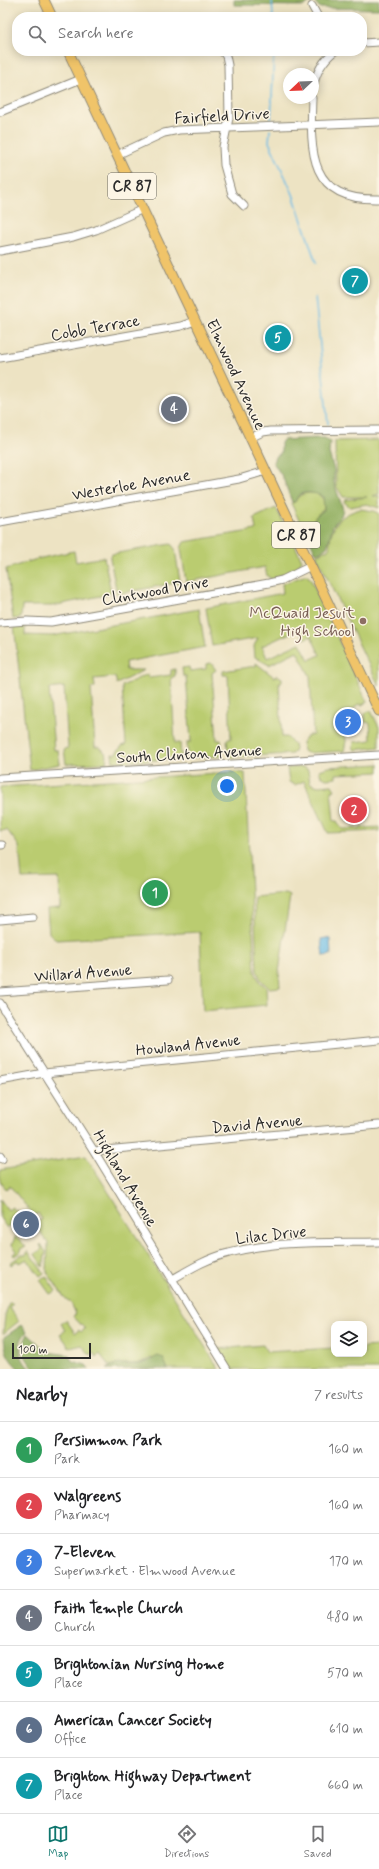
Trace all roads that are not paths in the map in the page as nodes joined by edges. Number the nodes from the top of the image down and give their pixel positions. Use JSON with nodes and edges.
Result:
{"nodes":[{"id":1,"x":44,"y":0,"type":"edge"},
{"id":2,"x":312,"y":6,"type":"dead end"},
{"id":3,"x":50,"y":12,"type":"edge"},
{"id":4,"x":315,"y":12,"type":"edge"},
{"id":5,"x":379,"y":42,"type":"edge"},
{"id":6,"x":367,"y":43,"type":"edge"},
{"id":7,"x":70,"y":56,"type":"edge"},
{"id":8,"x":226,"y":56,"type":"edge"},
{"id":9,"x":329,"y":56,"type":"edge"},
{"id":10,"x":319,"y":69,"type":"edge"},
{"id":11,"x":81,"y":79,"type":"junction"},
{"id":12,"x":312,"y":104,"type":"edge"},
{"id":13,"x":2,"y":111,"type":"edge"},
{"id":14,"x":379,"y":122,"type":"edge"},
{"id":15,"x":311,"y":124,"type":"junction"},
{"id":16,"x":227,"y":128,"type":"junction"},
{"id":17,"x":117,"y":155,"type":"junction"},
{"id":18,"x":379,"y":199,"type":"edge"},
{"id":19,"x":244,"y":206,"type":"dead end"},
{"id":20,"x":143,"y":209,"type":"junction"},
{"id":21,"x":0,"y":251,"type":"edge"},
{"id":22,"x":195,"y":321,"type":"junction"},
{"id":23,"x":0,"y":358,"type":"edge"},
{"id":24,"x":379,"y":430,"type":"edge"},
{"id":25,"x":250,"y":438,"type":"junction"},
{"id":26,"x":266,"y":471,"type":"junction"},
{"id":27,"x":0,"y":522,"type":"edge"},
{"id":28,"x":311,"y":566,"type":"junction"},
{"id":29,"x":0,"y":623,"type":"edge"},
{"id":30,"x":379,"y":711,"type":"edge"},
{"id":31,"x":379,"y":755,"type":"edge"},
{"id":32,"x":0,"y":778,"type":"edge"},
{"id":33,"x":33,"y":917,"type":"dead end"},
{"id":34,"x":0,"y":920,"type":"edge"},
{"id":35,"x":168,"y":980,"type":"dead end"},
{"id":36,"x":0,"y":992,"type":"edge"},
{"id":37,"x":0,"y":1003,"type":"edge"},
{"id":38,"x":379,"y":1040,"type":"edge"},
{"id":39,"x":44,"y":1073,"type":"junction"},
{"id":40,"x":0,"y":1080,"type":"edge"},
{"id":41,"x":379,"y":1125,"type":"edge"},
{"id":42,"x":94,"y":1152,"type":"junction"},
{"id":43,"x":379,"y":1242,"type":"edge"},
{"id":44,"x":171,"y":1280,"type":"junction"},
{"id":45,"x":226,"y":1369,"type":"edge"}],
"edges":[{"from":1,"to":3,"type":"main road"},
{"from":2,"to":4,"type":"street"},
{"from":5,"to":6,"type":"street"},
{"from":7,"to":11,"type":"main road","name":"Elmwood Avenue","number":"CR 87"},
{"from":8,"to":16,"type":"street"},
{"from":9,"to":10,"type":"street"},
{"from":11,"to":13,"type":"street"},
{"from":11,"to":17,"type":"main road","name":"Elmwood Avenue","number":"CR 87"},
{"from":12,"to":15,"type":"street"},
{"from":14,"to":15,"type":"street","name":"Fairfield Drive"},
{"from":15,"to":16,"type":"street","name":"Fairfield Drive"},
{"from":15,"to":18,"type":"street"},
{"from":16,"to":17,"type":"street","name":"Fairfield Drive"},
{"from":16,"to":19,"type":"street"},
{"from":17,"to":20,"type":"main road","name":"Elmwood Avenue","number":"CR 87"},
{"from":20,"to":21,"type":"street"},
{"from":20,"to":22,"type":"main road","name":"Elmwood Avenue","number":"CR 87"},
{"from":22,"to":23,"type":"street","name":"Cobb Terrace"},
{"from":22,"to":25,"type":"main road","name":"Elmwood Avenue","number":"CR 87"},
{"from":24,"to":25,"type":"street"},
{"from":25,"to":26,"type":"main road","name":"Elmwood Avenue","number":"CR 87"},
{"from":26,"to":27,"type":"street","name":"Westerloe Avenue"},
{"from":26,"to":28,"type":"main road","name":"Elmwood Avenue","number":"CR 87"},
{"from":28,"to":29,"type":"street","name":"Clintwood Drive"},
{"from":28,"to":30,"type":"main road","name":"Elmwood Avenue","number":"CR 87"},
{"from":31,"to":32,"type":"street","name":"South Clinton Avenue"},
{"from":33,"to":34,"type":"street"},
{"from":35,"to":36,"type":"street","name":"Willard Avenue"},
{"from":37,"to":39,"type":"street","name":"Highland Avenue"},
{"from":38,"to":39,"type":"street","name":"Howland Avenue"},
{"from":39,"to":40,"type":"street","name":"Howland Avenue"},
{"from":39,"to":42,"type":"street","name":"Highland Avenue"},
{"from":41,"to":42,"type":"street","name":"David Avenue"},
{"from":42,"to":44,"type":"street","name":"Highland Avenue"},
{"from":43,"to":44,"type":"street","name":"Lilac Drive"},
{"from":44,"to":45,"type":"street","name":"Highland Avenue"}]}
